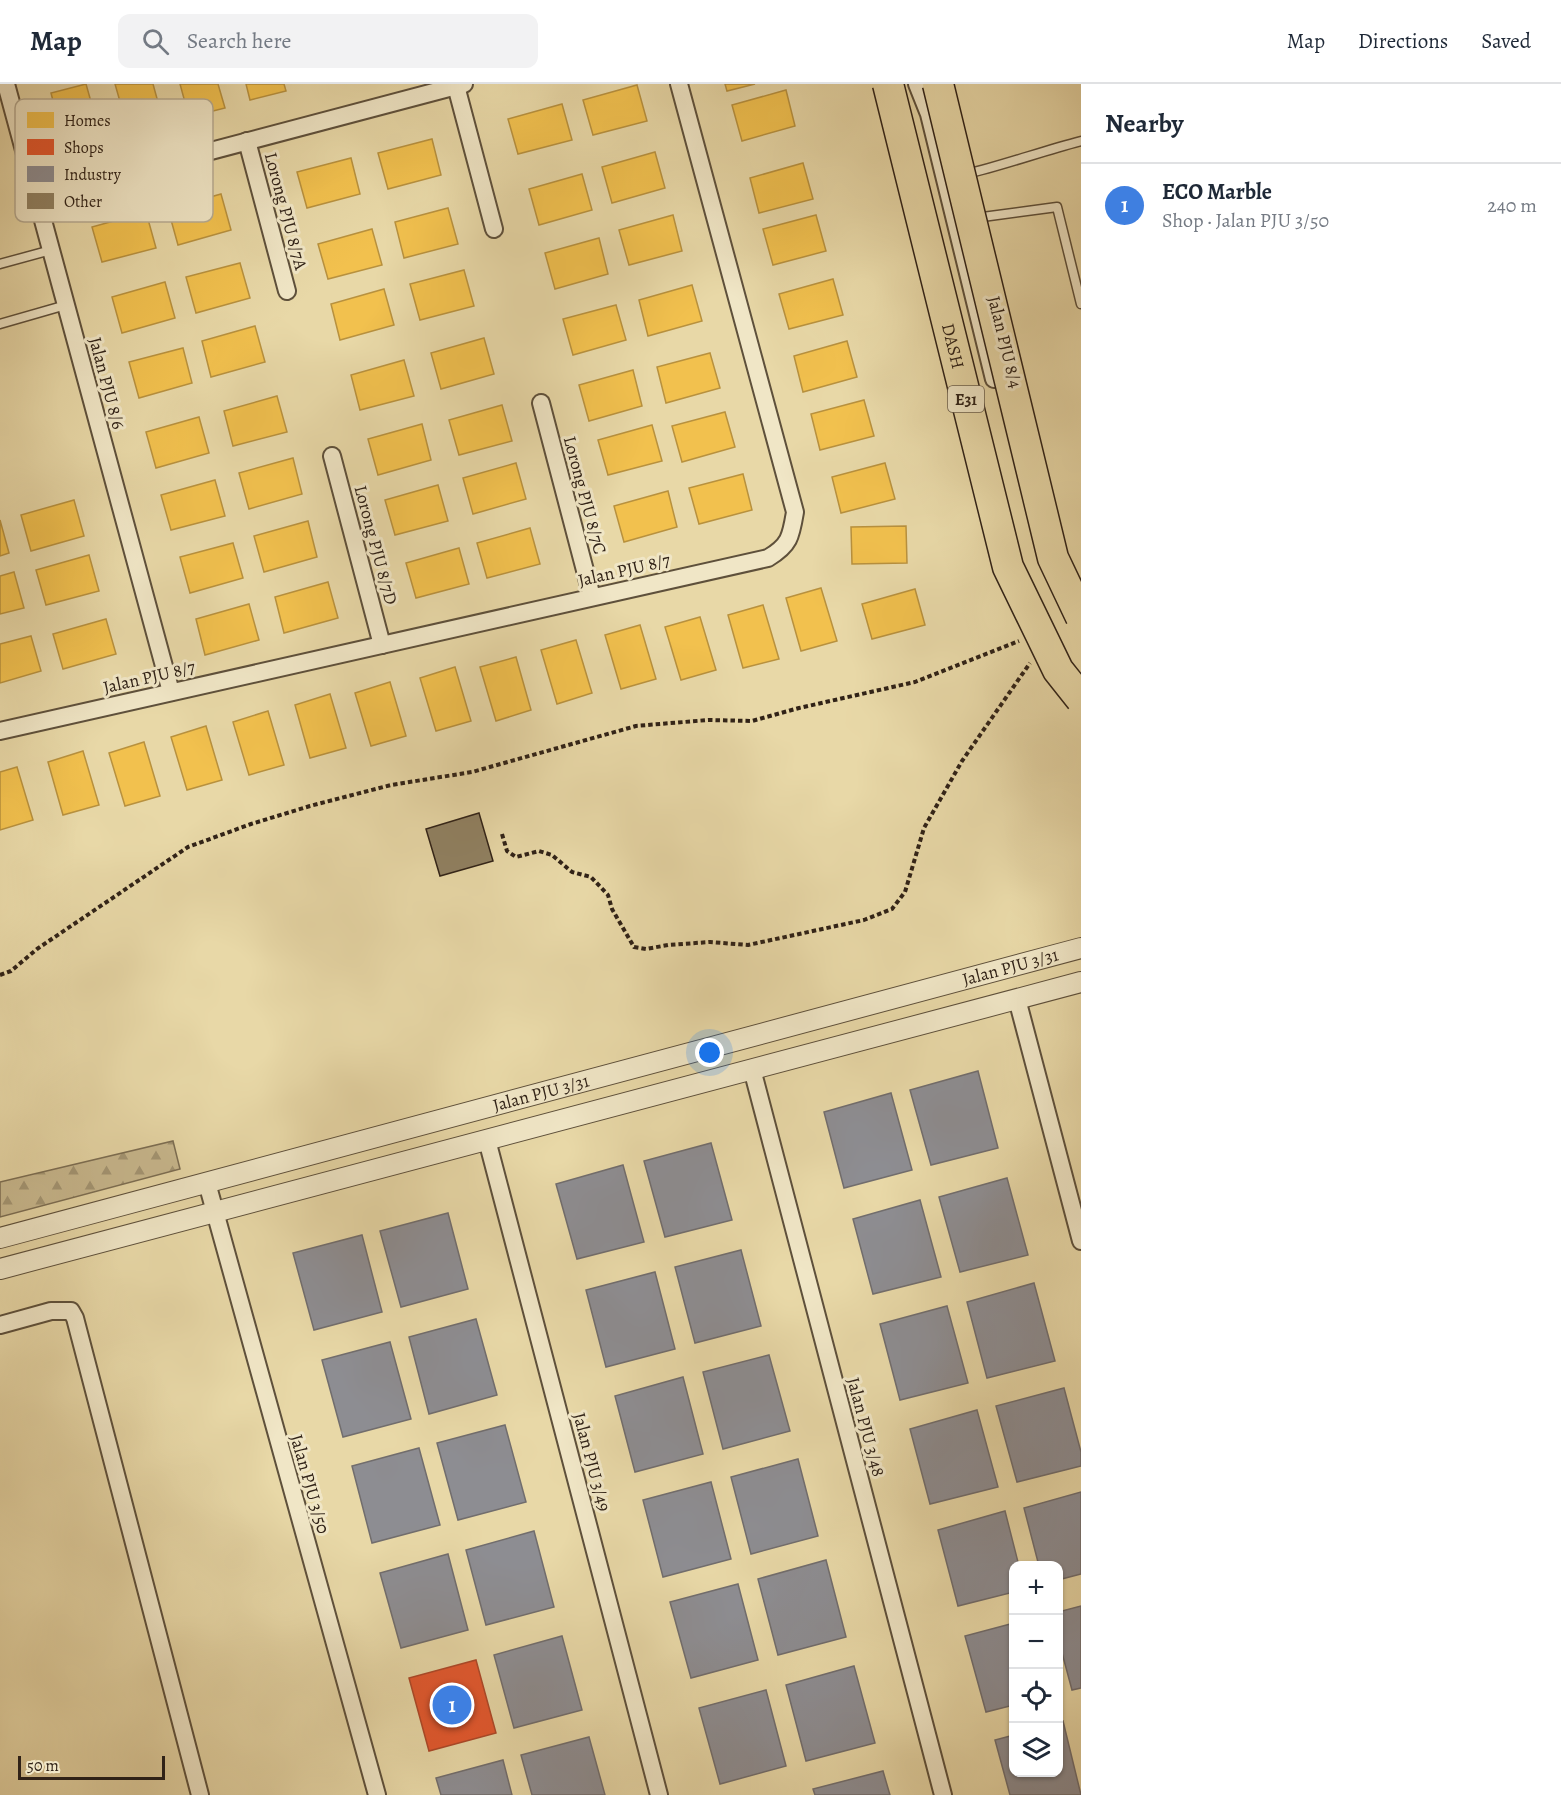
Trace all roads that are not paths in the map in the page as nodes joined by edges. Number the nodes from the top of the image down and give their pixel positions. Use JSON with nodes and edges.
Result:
{"nodes":[{"id":1,"x":8,"y":84,"type":"edge"},
{"id":2,"x":679,"y":84,"type":"edge"},
{"id":3,"x":888,"y":84,"type":"edge"},
{"id":4,"x":917,"y":84,"type":"edge"},
{"id":5,"x":938,"y":84,"type":"edge"},
{"id":6,"x":460,"y":85,"type":"edge"},
{"id":7,"x":15,"y":111,"type":"edge"},
{"id":8,"x":247,"y":141,"type":"junction"},
{"id":9,"x":1081,"y":141,"type":"edge"},
{"id":10,"x":213,"y":150,"type":"edge"},
{"id":11,"x":945,"y":178,"type":"junction"},
{"id":12,"x":955,"y":221,"type":"junction"},
{"id":13,"x":44,"y":222,"type":"edge"},
{"id":14,"x":494,"y":229,"type":"dead end"},
{"id":15,"x":51,"y":250,"type":"junction"},
{"id":16,"x":0,"y":264,"type":"edge"},
{"id":17,"x":287,"y":291,"type":"dead end"},
{"id":18,"x":1081,"y":304,"type":"edge"},
{"id":19,"x":66,"y":305,"type":"junction"},
{"id":20,"x":0,"y":324,"type":"edge"},
{"id":21,"x":541,"y":404,"type":"dead end"},
{"id":22,"x":332,"y":456,"type":"dead end"},
{"id":23,"x":592,"y":597,"type":"junction"},
{"id":24,"x":1072,"y":612,"type":"edge"},
{"id":25,"x":382,"y":645,"type":"junction"},
{"id":26,"x":171,"y":692,"type":"junction"},
{"id":27,"x":1081,"y":699,"type":"edge"},
{"id":28,"x":0,"y":731,"type":"edge"},
{"id":29,"x":1081,"y":948,"type":"edge"},
{"id":30,"x":1081,"y":982,"type":"edge"},
{"id":31,"x":1017,"y":999,"type":"junction"},
{"id":32,"x":752,"y":1069,"type":"junction"},
{"id":33,"x":488,"y":1140,"type":"junction"},
{"id":34,"x":207,"y":1183,"type":"junction"},
{"id":35,"x":214,"y":1212,"type":"junction"},
{"id":36,"x":0,"y":1238,"type":"edge"},
{"id":37,"x":1081,"y":1241,"type":"edge"},
{"id":38,"x":0,"y":1269,"type":"edge"},
{"id":39,"x":0,"y":1325,"type":"edge"},
{"id":40,"x":200,"y":1795,"type":"edge"},
{"id":41,"x":377,"y":1795,"type":"edge"},
{"id":42,"x":659,"y":1795,"type":"edge"},
{"id":43,"x":943,"y":1795,"type":"edge"}],
"edges":[{"from":1,"to":7,"type":"street","name":"Jalan PJU 8/6"},
{"from":2,"to":23,"type":"street","name":"Jalan PJU 8/7"},
{"from":3,"to":27,"type":"highway","name":"DASH","number":"E31","bridge":true},
{"from":4,"to":11,"type":"street","name":"Jalan PJU 8/4"},
{"from":5,"to":24,"type":"highway","number":"E31","bridge":true},
{"from":6,"to":8,"type":"street"},
{"from":6,"to":14,"type":"street"},
{"from":8,"to":10,"type":"street"},
{"from":8,"to":17,"type":"street","name":"Lorong PJU 8/7A"},
{"from":9,"to":11,"type":"lane"},
{"from":11,"to":12,"type":"street","name":"Jalan PJU 8/4"},
{"from":12,"to":18,"type":"lane"},
{"from":12,"to":24,"type":"street","name":"Jalan PJU 8/4"},
{"from":13,"to":15,"type":"street","name":"Jalan PJU 8/6"},
{"from":15,"to":16,"type":"lane"},
{"from":15,"to":19,"type":"street","name":"Jalan PJU 8/6"},
{"from":19,"to":20,"type":"lane"},
{"from":19,"to":26,"type":"street","name":"Jalan PJU 8/6"},
{"from":21,"to":23,"type":"street","name":"Lorong PJU 8/7C"},
{"from":22,"to":25,"type":"street","name":"Lorong PJU 8/7D"},
{"from":23,"to":25,"type":"street","name":"Jalan PJU 8/7"},
{"from":25,"to":26,"type":"street","name":"Jalan PJU 8/7"},
{"from":26,"to":28,"type":"street","name":"Jalan PJU 8/7"},
{"from":29,"to":34,"type":"street","name":"Jalan PJU 3/31"},
{"from":30,"to":31,"type":"street","name":"Jalan PJU 3/31"},
{"from":31,"to":32,"type":"street","name":"Jalan PJU 3/31"},
{"from":31,"to":37,"type":"street"},
{"from":32,"to":33,"type":"street","name":"Jalan PJU 3/31"},
{"from":32,"to":43,"type":"street","name":"Jalan PJU 3/48"},
{"from":33,"to":35,"type":"street","name":"Jalan PJU 3/31"},
{"from":33,"to":42,"type":"street","name":"Jalan PJU 3/49"},
{"from":34,"to":35,"type":"street","name":"Jalan PJU 3/50"},
{"from":34,"to":36,"type":"street","name":"Jalan PJU 3/31"},
{"from":35,"to":38,"type":"street","name":"Jalan PJU 3/31"},
{"from":35,"to":41,"type":"street","name":"Jalan PJU 3/50"},
{"from":39,"to":40,"type":"street"}]}
